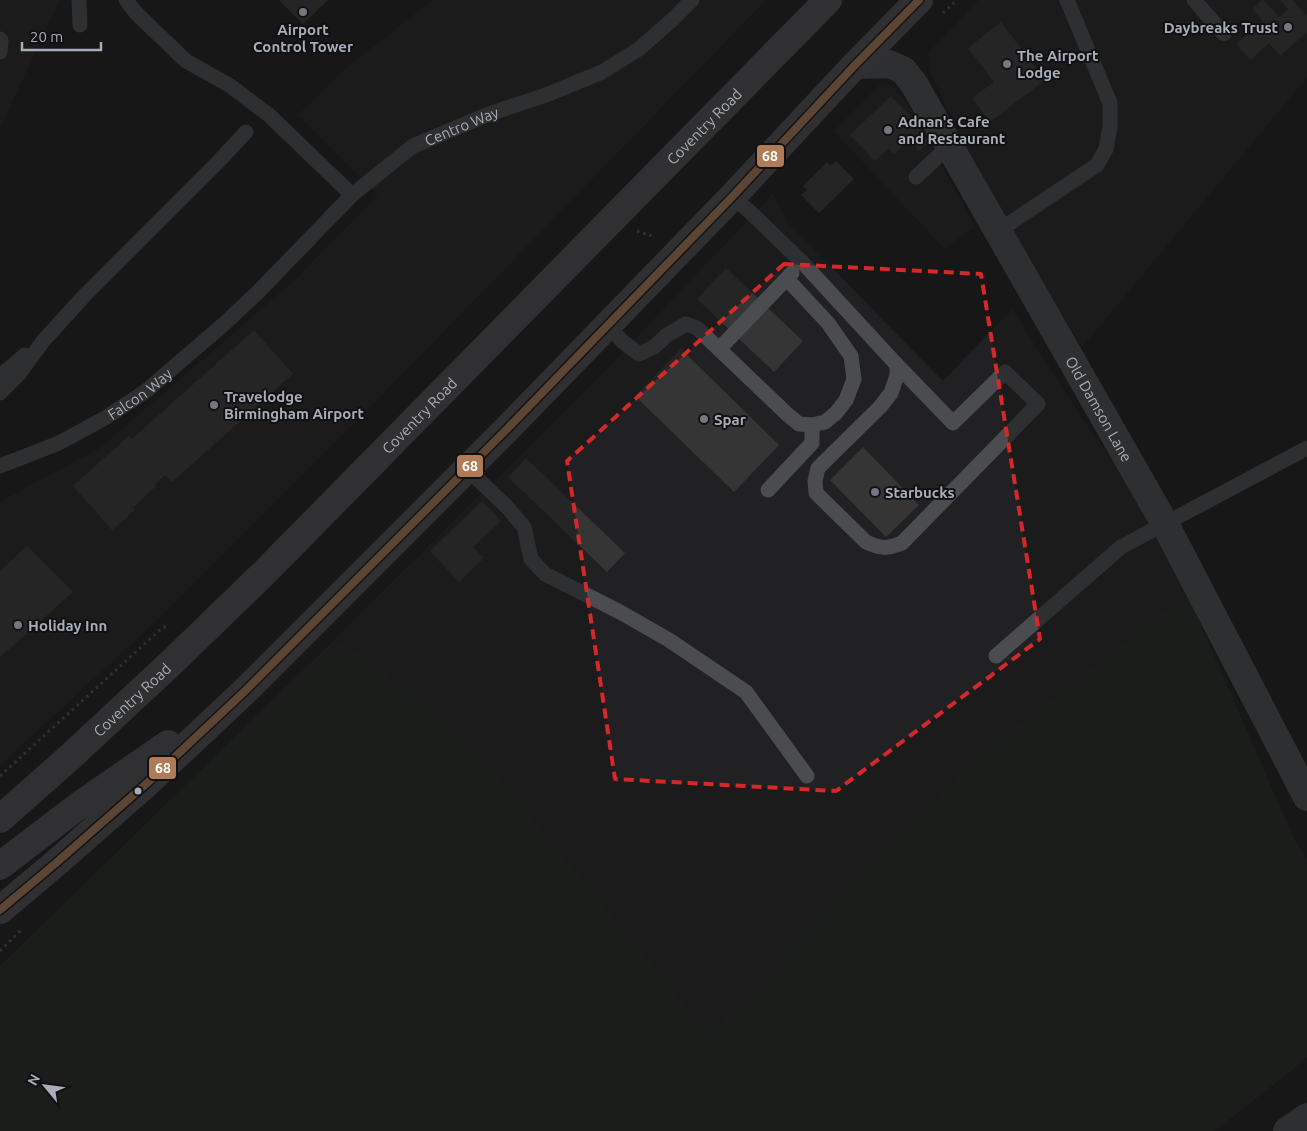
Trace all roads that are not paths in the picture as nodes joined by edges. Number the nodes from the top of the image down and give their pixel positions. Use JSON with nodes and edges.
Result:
{"nodes":[{"id":1,"x":79,"y":0,"type":"edge"},
{"id":2,"x":126,"y":0,"type":"edge"},
{"id":3,"x":692,"y":0,"type":"edge"},
{"id":4,"x":828,"y":0,"type":"edge"},
{"id":5,"x":919,"y":0,"type":"edge"},
{"id":6,"x":1067,"y":0,"type":"edge"},
{"id":7,"x":1194,"y":0,"type":"edge"},
{"id":8,"x":80,"y":25,"type":"dead end"},
{"id":9,"x":1224,"y":34,"type":"dead end"},
{"id":10,"x":0,"y":39,"type":"edge"},
{"id":11,"x":0,"y":52,"type":"edge"},
{"id":12,"x":855,"y":65,"type":"junction"},
{"id":13,"x":246,"y":132,"type":"dead end"},
{"id":14,"x":950,"y":145,"type":"junction"},
{"id":15,"x":916,"y":177,"type":"dead end"},
{"id":16,"x":352,"y":195,"type":"junction"},
{"id":17,"x":732,"y":197,"type":"junction"},
{"id":18,"x":998,"y":231,"type":"junction"},
{"id":19,"x":802,"y":262,"type":"junction"},
{"id":20,"x":787,"y":279,"type":"junction"},
{"id":21,"x":258,"y":292,"type":"joint"},
{"id":22,"x":608,"y":326,"type":"junction"},
{"id":23,"x":44,"y":340,"type":"junction"},
{"id":24,"x":719,"y":349,"type":"junction"},
{"id":25,"x":897,"y":365,"type":"junction"},
{"id":26,"x":0,"y":376,"type":"edge"},
{"id":27,"x":0,"y":393,"type":"edge"},
{"id":28,"x":812,"y":425,"type":"junction"},
{"id":29,"x":1307,"y":448,"type":"edge"},
{"id":30,"x":0,"y":466,"type":"edge"},
{"id":31,"x":467,"y":469,"type":"junction"},
{"id":32,"x":768,"y":490,"type":"dead end"},
{"id":33,"x":1165,"y":524,"type":"junction"},
{"id":34,"x":996,"y":656,"type":"dead end"},
{"id":35,"x":245,"y":691,"type":"junction"},
{"id":36,"x":806,"y":776,"type":"dead end"},
{"id":37,"x":1307,"y":797,"type":"edge"},
{"id":38,"x":0,"y":819,"type":"edge"},
{"id":39,"x":0,"y":866,"type":"edge"},
{"id":40,"x":0,"y":910,"type":"edge"},
{"id":41,"x":1307,"y":1116,"type":"edge"},
{"id":42,"x":1287,"y":1131,"type":"edge"}],
"edges":[{"from":1,"to":8,"type":"lane"},
{"from":2,"to":16,"type":"lane"},
{"from":3,"to":16,"type":"lane","name":"Centro Way"},
{"from":4,"to":38,"type":"highway","name":"Coventry Road"},
{"from":5,"to":12,"type":"highway"},
{"from":6,"to":18,"type":"lane"},
{"from":7,"to":9,"type":"lane"},
{"from":10,"to":11,"type":"lane"},
{"from":12,"to":14,"type":"street","name":"Old Damson Lane"},
{"from":12,"to":17,"type":"highway"},
{"from":13,"to":23,"type":"lane"},
{"from":14,"to":15,"type":"lane"},
{"from":14,"to":18,"type":"street","name":"Old Damson Lane"},
{"from":16,"to":21,"type":"lane","name":"Centro Way"},
{"from":17,"to":19,"type":"lane"},
{"from":17,"to":22,"type":"highway"},
{"from":18,"to":33,"type":"street","name":"Old Damson Lane"},
{"from":19,"to":20,"type":"lane"},
{"from":19,"to":25,"type":"lane"},
{"from":20,"to":24,"type":"lane"},
{"from":20,"to":28,"type":"lane"},
{"from":21,"to":30,"type":"lane","name":"Falcon Way"},
{"from":22,"to":24,"type":"lane"},
{"from":22,"to":31,"type":"highway"},
{"from":23,"to":26,"type":"lane"},
{"from":23,"to":27,"type":"lane"},
{"from":24,"to":28,"type":"lane"},
{"from":25,"to":25,"type":"lane"},
{"from":28,"to":32,"type":"lane"},
{"from":29,"to":33,"type":"lane"},
{"from":31,"to":35,"type":"highway"},
{"from":31,"to":36,"type":"lane"},
{"from":33,"to":34,"type":"lane"},
{"from":33,"to":37,"type":"street","name":"Old Damson Lane"},
{"from":35,"to":39,"type":"highway"},
{"from":35,"to":40,"type":"highway"},
{"from":41,"to":42,"type":"street"}]}
